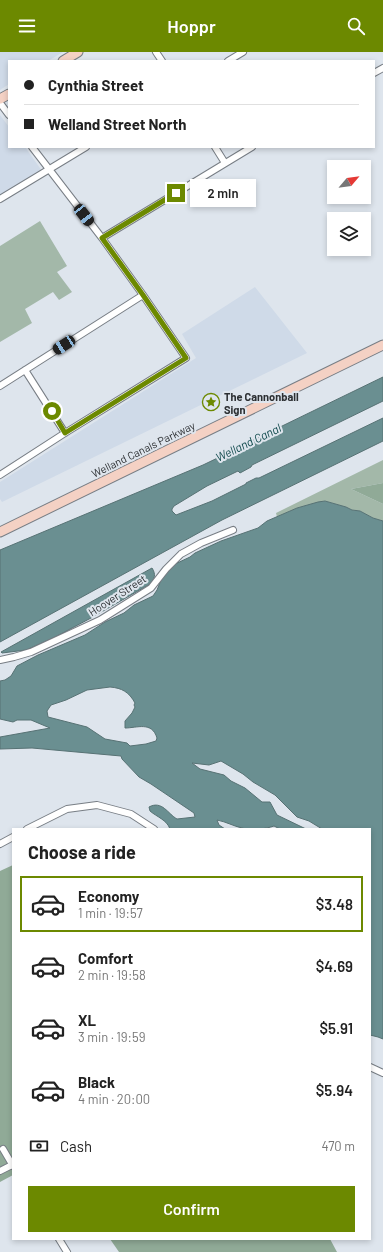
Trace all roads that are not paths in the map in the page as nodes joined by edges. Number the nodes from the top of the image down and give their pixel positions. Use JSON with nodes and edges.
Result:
{"nodes":[{"id":1,"x":78,"y":52,"type":"edge"},
{"id":2,"x":243,"y":52,"type":"edge"},
{"id":3,"x":65,"y":60,"type":"edge"},
{"id":4,"x":230,"y":60,"type":"edge"},
{"id":5,"x":0,"y":103,"type":"edge"},
{"id":6,"x":8,"y":115,"type":"edge"},
{"id":7,"x":33,"y":148,"type":"edge"},
{"id":8,"x":84,"y":148,"type":"edge"},
{"id":9,"x":216,"y":148,"type":"edge"},
{"id":10,"x":250,"y":148,"type":"edge"},
{"id":11,"x":225,"y":163,"type":"junction"},
{"id":12,"x":49,"y":170,"type":"junction"},
{"id":13,"x":0,"y":199,"type":"edge"},
{"id":14,"x":102,"y":238,"type":"junction"},
{"id":15,"x":143,"y":295,"type":"junction"},
{"id":16,"x":383,"y":344,"type":"edge"},
{"id":17,"x":25,"y":370,"type":"junction"},
{"id":18,"x":0,"y":386,"type":"edge"},
{"id":19,"x":65,"y":433,"type":"junction"},
{"id":20,"x":0,"y":475,"type":"edge"},
{"id":21,"x":233,"y":530,"type":"dead end"},
{"id":22,"x":0,"y":532,"type":"edge"},
{"id":23,"x":0,"y":660,"type":"edge"},
{"id":24,"x":29,"y":828,"type":"edge"},
{"id":25,"x":152,"y":828,"type":"edge"},
{"id":26,"x":12,"y":838,"type":"edge"},
{"id":27,"x":0,"y":844,"type":"edge"},
{"id":28,"x":371,"y":1066,"type":"edge"},
{"id":29,"x":383,"y":1072,"type":"edge"},
{"id":30,"x":3,"y":1149,"type":"dead end"},
{"id":31,"x":12,"y":1165,"type":"edge"},
{"id":32,"x":0,"y":1171,"type":"edge"},
{"id":33,"x":60,"y":1240,"type":"edge"},
{"id":34,"x":67,"y":1252,"type":"edge"}],
"edges":[{"from":1,"to":3,"type":"street"},
{"from":2,"to":4,"type":"street"},
{"from":5,"to":6,"type":"street"},
{"from":7,"to":12,"type":"street"},
{"from":8,"to":12,"type":"street"},
{"from":9,"to":11,"type":"street"},
{"from":10,"to":11,"type":"street"},
{"from":11,"to":14,"type":"street"},
{"from":12,"to":13,"type":"street"},
{"from":12,"to":14,"type":"street"},
{"from":14,"to":15,"type":"street"},
{"from":15,"to":17,"type":"street"},
{"from":15,"to":19,"type":"street"},
{"from":16,"to":22,"type":"street","name":"Welland Canals Parkway"},
{"from":17,"to":18,"type":"street"},
{"from":17,"to":19,"type":"street"},
{"from":19,"to":20,"type":"street"},
{"from":21,"to":23,"type":"street","name":"Hoover Street"},
{"from":24,"to":25,"type":"street"},
{"from":26,"to":27,"type":"street"},
{"from":28,"to":29,"type":"street"},
{"from":30,"to":31,"type":"street"},
{"from":31,"to":32,"type":"street"},
{"from":33,"to":34,"type":"street"}]}
